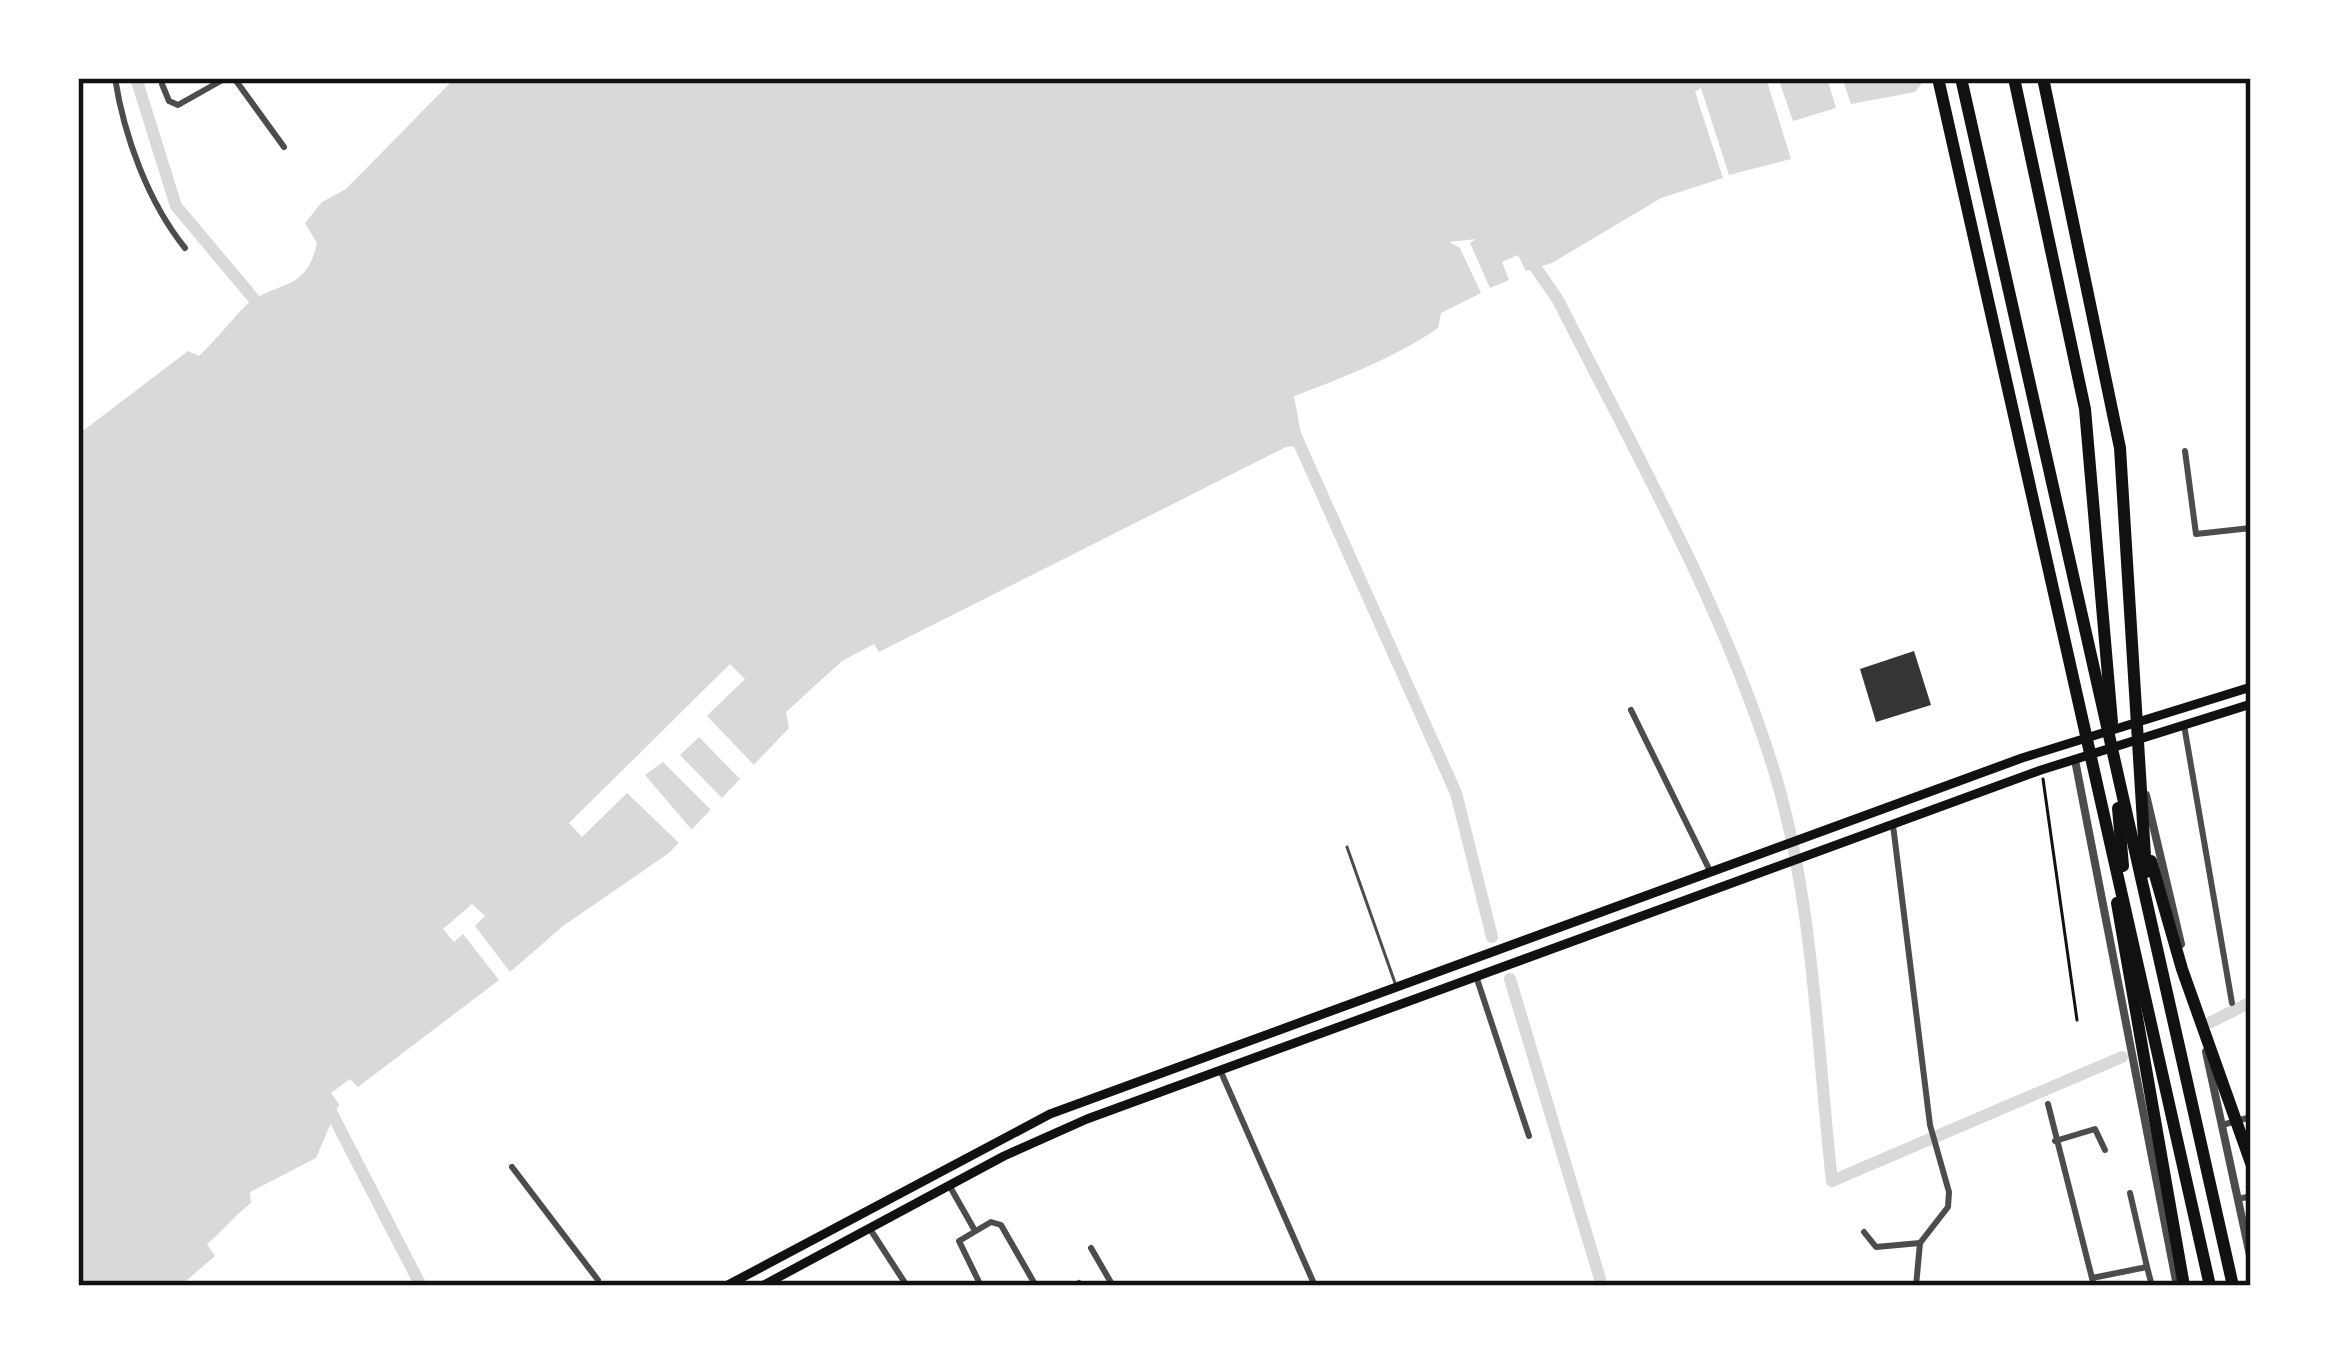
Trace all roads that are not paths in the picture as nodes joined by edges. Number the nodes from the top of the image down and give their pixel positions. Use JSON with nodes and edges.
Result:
{"nodes":[{"id":1,"x":115,"y":78,"type":"edge"},
{"id":2,"x":230,"y":78,"type":"edge"},
{"id":3,"x":1938,"y":78,"type":"edge"},
{"id":4,"x":1961,"y":78,"type":"edge"},
{"id":5,"x":2014,"y":78,"type":"edge"},
{"id":6,"x":2043,"y":78,"type":"edge"},
{"id":7,"x":162,"y":84,"type":"dead end"},
{"id":8,"x":284,"y":147,"type":"dead end"},
{"id":9,"x":185,"y":248,"type":"dead end"},
{"id":10,"x":2185,"y":451,"type":"dead end"},
{"id":11,"x":2251,"y":528,"type":"edge"},
{"id":12,"x":2251,"y":687,"type":"edge"},
{"id":13,"x":2251,"y":704,"type":"edge"},
{"id":14,"x":1631,"y":710,"type":"dead end"},
{"id":15,"x":2184,"y":724,"type":"junction"},
{"id":16,"x":2133,"y":741,"type":"junction"},
{"id":17,"x":2075,"y":760,"type":"junction"},
{"id":18,"x":2117,"y":794,"type":"junction"},
{"id":19,"x":1893,"y":825,"type":"junction"},
{"id":20,"x":2144,"y":831,"type":"junction"},
{"id":21,"x":1347,"y":847,"type":"dead end"},
{"id":22,"x":1711,"y":873,"type":"junction"},
{"id":23,"x":2156,"y":950,"type":"dead end"},
{"id":24,"x":2136,"y":954,"type":"dead end"},
{"id":25,"x":1476,"y":976,"type":"junction"},
{"id":26,"x":1396,"y":985,"type":"junction"},
{"id":27,"x":2232,"y":1003,"type":"dead end"},
{"id":28,"x":1219,"y":1069,"type":"junction"},
{"id":29,"x":2048,"y":1104,"type":"dead end"},
{"id":30,"x":2251,"y":1117,"type":"edge"},
{"id":31,"x":2222,"y":1125,"type":"junction"},
{"id":32,"x":1528,"y":1136,"type":"dead end"},
{"id":33,"x":2056,"y":1141,"type":"junction"},
{"id":34,"x":2104,"y":1150,"type":"dead end"},
{"id":35,"x":2251,"y":1163,"type":"edge"},
{"id":36,"x":512,"y":1168,"type":"dead end"},
{"id":37,"x":949,"y":1184,"type":"junction"},
{"id":38,"x":2130,"y":1193,"type":"dead end"},
{"id":39,"x":2251,"y":1196,"type":"edge"},
{"id":40,"x":2238,"y":1198,"type":"junction"},
{"id":41,"x":869,"y":1227,"type":"junction"},
{"id":42,"x":974,"y":1230,"type":"junction"},
{"id":43,"x":1864,"y":1232,"type":"dead end"},
{"id":44,"x":1920,"y":1243,"type":"junction"},
{"id":45,"x":1090,"y":1248,"type":"dead end"},
{"id":46,"x":2251,"y":1258,"type":"edge"},
{"id":47,"x":2147,"y":1267,"type":"junction"},
{"id":48,"x":598,"y":1280,"type":"dead end"},
{"id":49,"x":2093,"y":1282,"type":"edge"},
{"id":50,"x":727,"y":1286,"type":"edge"},
{"id":51,"x":762,"y":1286,"type":"edge"},
{"id":52,"x":908,"y":1286,"type":"edge"},
{"id":53,"x":981,"y":1286,"type":"edge"},
{"id":54,"x":1036,"y":1286,"type":"edge"},
{"id":55,"x":1113,"y":1286,"type":"edge"},
{"id":56,"x":1315,"y":1286,"type":"edge"},
{"id":57,"x":1916,"y":1286,"type":"edge"},
{"id":58,"x":2152,"y":1286,"type":"edge"},
{"id":59,"x":2180,"y":1286,"type":"edge"},
{"id":60,"x":2210,"y":1286,"type":"edge"},
{"id":61,"x":2233,"y":1286,"type":"edge"}],
"edges":[{"from":1,"to":9,"type":"street"},
{"from":2,"to":7,"type":"street"},
{"from":2,"to":8,"type":"street"},
{"from":3,"to":60,"type":"highway"},
{"from":4,"to":61,"type":"highway"},
{"from":5,"to":18,"type":"highway"},
{"from":6,"to":20,"type":"highway"},
{"from":10,"to":11,"type":"street"},
{"from":12,"to":22,"type":"main road"},
{"from":13,"to":15,"type":"main road"},
{"from":14,"to":22,"type":"street"},
{"from":15,"to":16,"type":"main road"},
{"from":15,"to":27,"type":"street"},
{"from":16,"to":17,"type":"main road"},
{"from":16,"to":31,"type":"street"},
{"from":17,"to":19,"type":"main road"},
{"from":17,"to":59,"type":"street"},
{"from":18,"to":24,"type":"highway"},
{"from":18,"to":59,"type":"highway"},
{"from":19,"to":25,"type":"main road"},
{"from":19,"to":44,"type":"street"},
{"from":20,"to":23,"type":"highway"},
{"from":20,"to":35,"type":"highway"},
{"from":21,"to":26,"type":"lane"},
{"from":22,"to":26,"type":"main road"},
{"from":25,"to":28,"type":"main road"},
{"from":25,"to":32,"type":"street"},
{"from":26,"to":50,"type":"main road"},
{"from":28,"to":37,"type":"main road"},
{"from":28,"to":56,"type":"street"},
{"from":29,"to":33,"type":"street"},
{"from":30,"to":31,"type":"street"},
{"from":31,"to":40,"type":"street"},
{"from":33,"to":34,"type":"street"},
{"from":33,"to":49,"type":"street"},
{"from":36,"to":48,"type":"street"},
{"from":37,"to":41,"type":"main road"},
{"from":37,"to":42,"type":"street"},
{"from":38,"to":47,"type":"street"},
{"from":39,"to":40,"type":"street"},
{"from":40,"to":46,"type":"street"},
{"from":41,"to":51,"type":"main road"},
{"from":41,"to":52,"type":"street"},
{"from":42,"to":53,"type":"street"},
{"from":42,"to":54,"type":"street"},
{"from":43,"to":44,"type":"street"},
{"from":44,"to":57,"type":"street"},
{"from":45,"to":55,"type":"street"},
{"from":47,"to":49,"type":"street"},
{"from":47,"to":58,"type":"street"}]}
